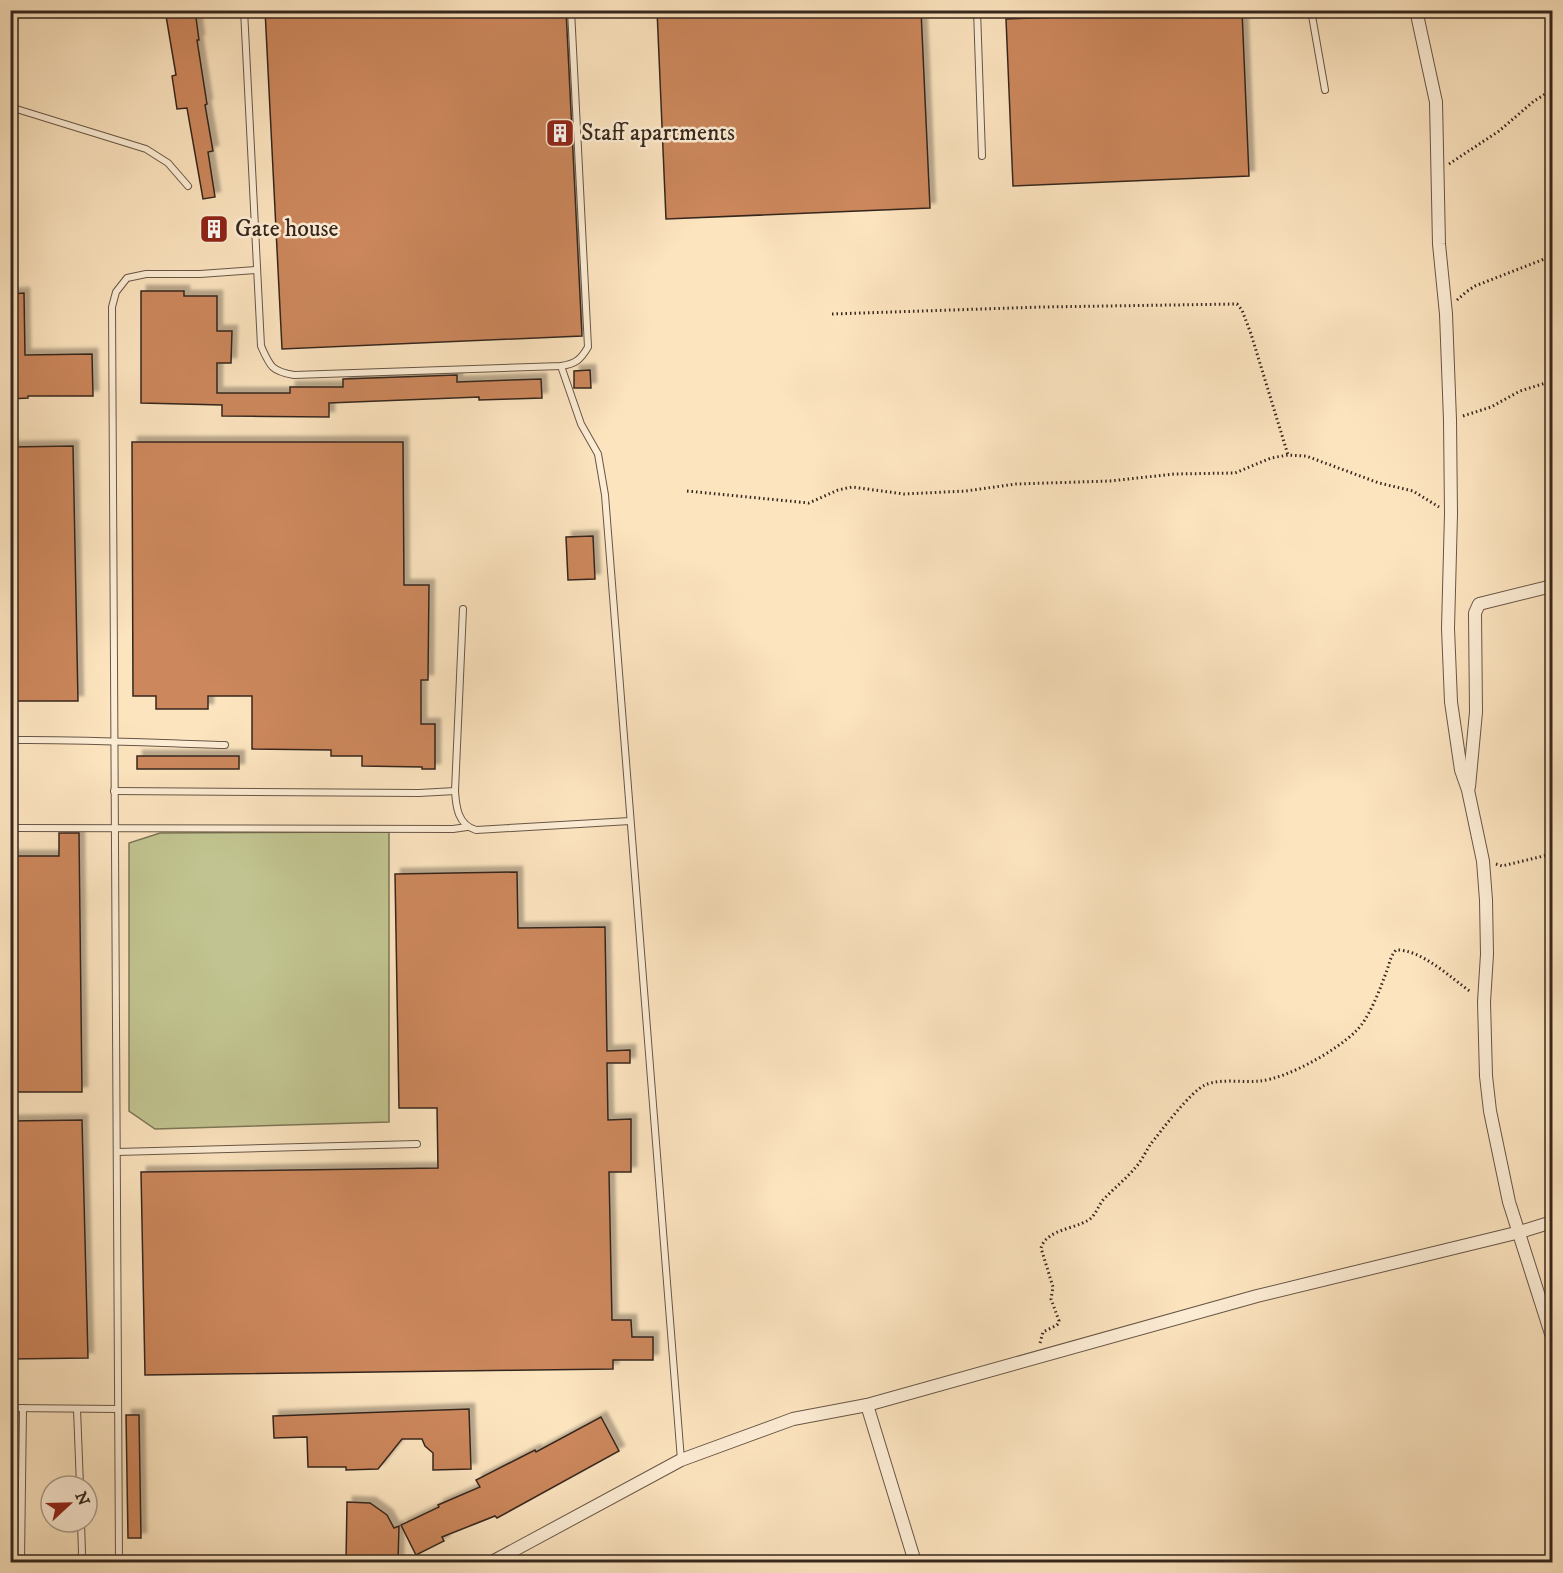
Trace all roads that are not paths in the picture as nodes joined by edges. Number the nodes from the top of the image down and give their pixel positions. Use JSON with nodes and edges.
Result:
{"nodes":[{"id":1,"x":244,"y":10,"type":"edge"},
{"id":2,"x":571,"y":10,"type":"edge"},
{"id":3,"x":977,"y":10,"type":"edge"},
{"id":4,"x":1311,"y":10,"type":"edge"},
{"id":5,"x":1416,"y":10,"type":"edge"},
{"id":6,"x":1325,"y":90,"type":"dead end"},
{"id":7,"x":10,"y":107,"type":"edge"},
{"id":8,"x":982,"y":156,"type":"dead end"},
{"id":9,"x":188,"y":186,"type":"dead end"},
{"id":10,"x":256,"y":270,"type":"junction"},
{"id":11,"x":561,"y":366,"type":"junction"},
{"id":12,"x":1552,"y":586,"type":"edge"},
{"id":13,"x":463,"y":609,"type":"dead end"},
{"id":14,"x":10,"y":740,"type":"edge"},
{"id":15,"x":115,"y":742,"type":"junction"},
{"id":16,"x":225,"y":745,"type":"dead end"},
{"id":17,"x":1468,"y":790,"type":"junction"},
{"id":18,"x":114,"y":791,"type":"junction"},
{"id":19,"x":455,"y":791,"type":"junction"},
{"id":20,"x":630,"y":821,"type":"junction"},
{"id":21,"x":115,"y":827,"type":"junction"},
{"id":22,"x":467,"y":827,"type":"junction"},
{"id":23,"x":10,"y":828,"type":"edge"},
{"id":24,"x":417,"y":1144,"type":"dead end"},
{"id":25,"x":117,"y":1152,"type":"junction"},
{"id":26,"x":1552,"y":1222,"type":"edge"},
{"id":27,"x":1520,"y":1232,"type":"junction"},
{"id":28,"x":1552,"y":1337,"type":"edge"},
{"id":29,"x":867,"y":1405,"type":"junction"},
{"id":30,"x":10,"y":1408,"type":"edge"},
{"id":31,"x":24,"y":1408,"type":"junction"},
{"id":32,"x":77,"y":1409,"type":"junction"},
{"id":33,"x":118,"y":1409,"type":"junction"},
{"id":34,"x":681,"y":1460,"type":"junction"},
{"id":35,"x":80,"y":1474,"type":"edge"},
{"id":36,"x":81,"y":1534,"type":"edge"},
{"id":37,"x":23,"y":1563,"type":"edge"},
{"id":38,"x":80,"y":1563,"type":"edge"},
{"id":39,"x":119,"y":1563,"type":"edge"},
{"id":40,"x":492,"y":1563,"type":"edge"},
{"id":41,"x":915,"y":1563,"type":"edge"}],
"edges":[{"from":1,"to":10,"type":"lane"},
{"from":2,"to":11,"type":"lane"},
{"from":3,"to":8,"type":"lane"},
{"from":4,"to":6,"type":"lane"},
{"from":5,"to":17,"type":"street"},
{"from":7,"to":9,"type":"lane"},
{"from":10,"to":11,"type":"lane"},
{"from":10,"to":15,"type":"lane"},
{"from":11,"to":20,"type":"lane"},
{"from":12,"to":17,"type":"street"},
{"from":13,"to":19,"type":"lane"},
{"from":14,"to":15,"type":"lane"},
{"from":15,"to":16,"type":"lane"},
{"from":15,"to":18,"type":"lane"},
{"from":17,"to":27,"type":"street"},
{"from":18,"to":19,"type":"lane"},
{"from":18,"to":21,"type":"lane"},
{"from":19,"to":22,"type":"lane"},
{"from":20,"to":22,"type":"lane"},
{"from":20,"to":34,"type":"lane"},
{"from":21,"to":22,"type":"lane"},
{"from":21,"to":23,"type":"lane"},
{"from":21,"to":25,"type":"lane"},
{"from":24,"to":25,"type":"lane"},
{"from":25,"to":33,"type":"lane"},
{"from":26,"to":27,"type":"street"},
{"from":27,"to":28,"type":"street"},
{"from":27,"to":29,"type":"street"},
{"from":29,"to":34,"type":"street"},
{"from":29,"to":41,"type":"street"},
{"from":30,"to":31,"type":"lane"},
{"from":31,"to":32,"type":"lane"},
{"from":31,"to":37,"type":"lane"},
{"from":32,"to":33,"type":"lane"},
{"from":32,"to":35,"type":"lane"},
{"from":33,"to":39,"type":"lane"},
{"from":34,"to":40,"type":"street"},
{"from":36,"to":38,"type":"lane"}]}
